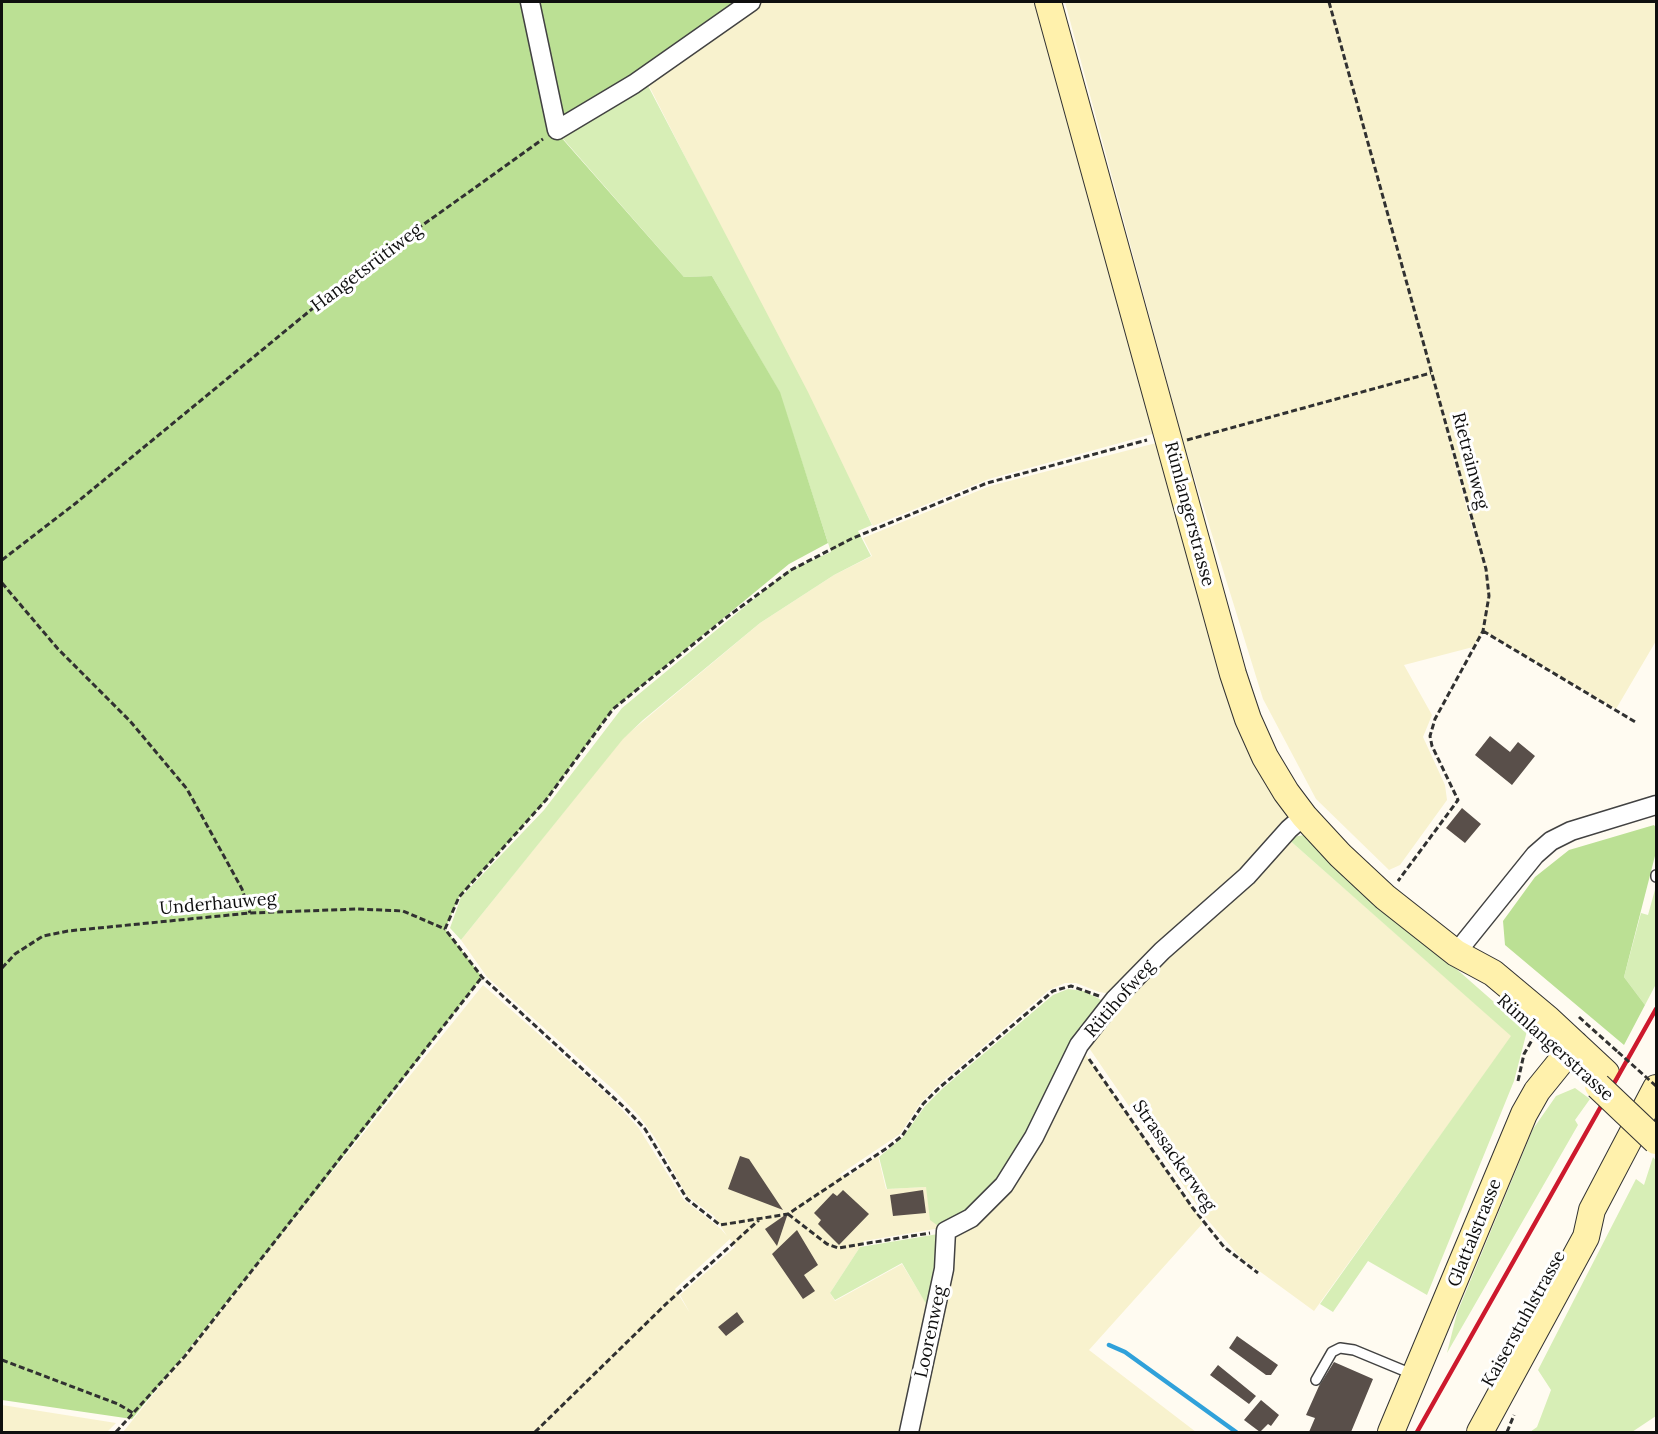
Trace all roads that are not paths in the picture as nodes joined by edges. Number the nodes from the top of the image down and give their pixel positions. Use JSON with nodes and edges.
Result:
{"nodes":[{"id":1,"x":530,"y":2,"type":"edge"},
{"id":2,"x":751,"y":2,"type":"edge"},
{"id":3,"x":1048,"y":2,"type":"edge"},
{"id":4,"x":1656,"y":805,"type":"edge"},
{"id":5,"x":1304,"y":816,"type":"junction"},
{"id":6,"x":1456,"y":953,"type":"junction"},
{"id":7,"x":1569,"y":1050,"type":"junction"},
{"id":8,"x":1607,"y":1070,"type":"junction"},
{"id":9,"x":1656,"y":1087,"type":"edge"},
{"id":10,"x":1656,"y":1119,"type":"edge"},
{"id":11,"x":1656,"y":1141,"type":"edge"},
{"id":12,"x":1592,"y":1210,"type":"junction"},
{"id":13,"x":946,"y":1231,"type":"joint"},
{"id":14,"x":1416,"y":1375,"type":"junction"},
{"id":15,"x":1316,"y":1380,"type":"dead end"},
{"id":16,"x":909,"y":1432,"type":"edge"},
{"id":17,"x":1391,"y":1432,"type":"edge"},
{"id":18,"x":1462,"y":1432,"type":"edge"},
{"id":19,"x":1480,"y":1432,"type":"edge"}],
"edges":[{"from":1,"to":2,"type":"street"},
{"from":3,"to":5,"type":"street","name":"Rümlangerstrasse"},
{"from":4,"to":6,"type":"street"},
{"from":5,"to":6,"type":"street","name":"Rümlangerstrasse"},
{"from":5,"to":13,"type":"street","name":"Rütihofweg"},
{"from":6,"to":7,"type":"street","name":"Rümlangerstrasse"},
{"from":7,"to":8,"type":"street","name":"Rümlangerstrasse"},
{"from":7,"to":14,"type":"street","name":"Glattalstrasse"},
{"from":8,"to":10,"type":"street","name":"Rümlangerstrasse"},
{"from":8,"to":11,"type":"street","name":"Rümlangerstrasse","bridge":true},
{"from":9,"to":12,"type":"street","name":"Kaiserstuhlstrasse"},
{"from":12,"to":18,"type":"street","name":"Kaiserstuhlstrasse"},
{"from":12,"to":19,"type":"street","name":"Kaiserstuhlstrasse"},
{"from":13,"to":16,"type":"street","name":"Loorenweg"},
{"from":14,"to":15,"type":"lane"},
{"from":14,"to":17,"type":"street","name":"Glattalstrasse"}]}
